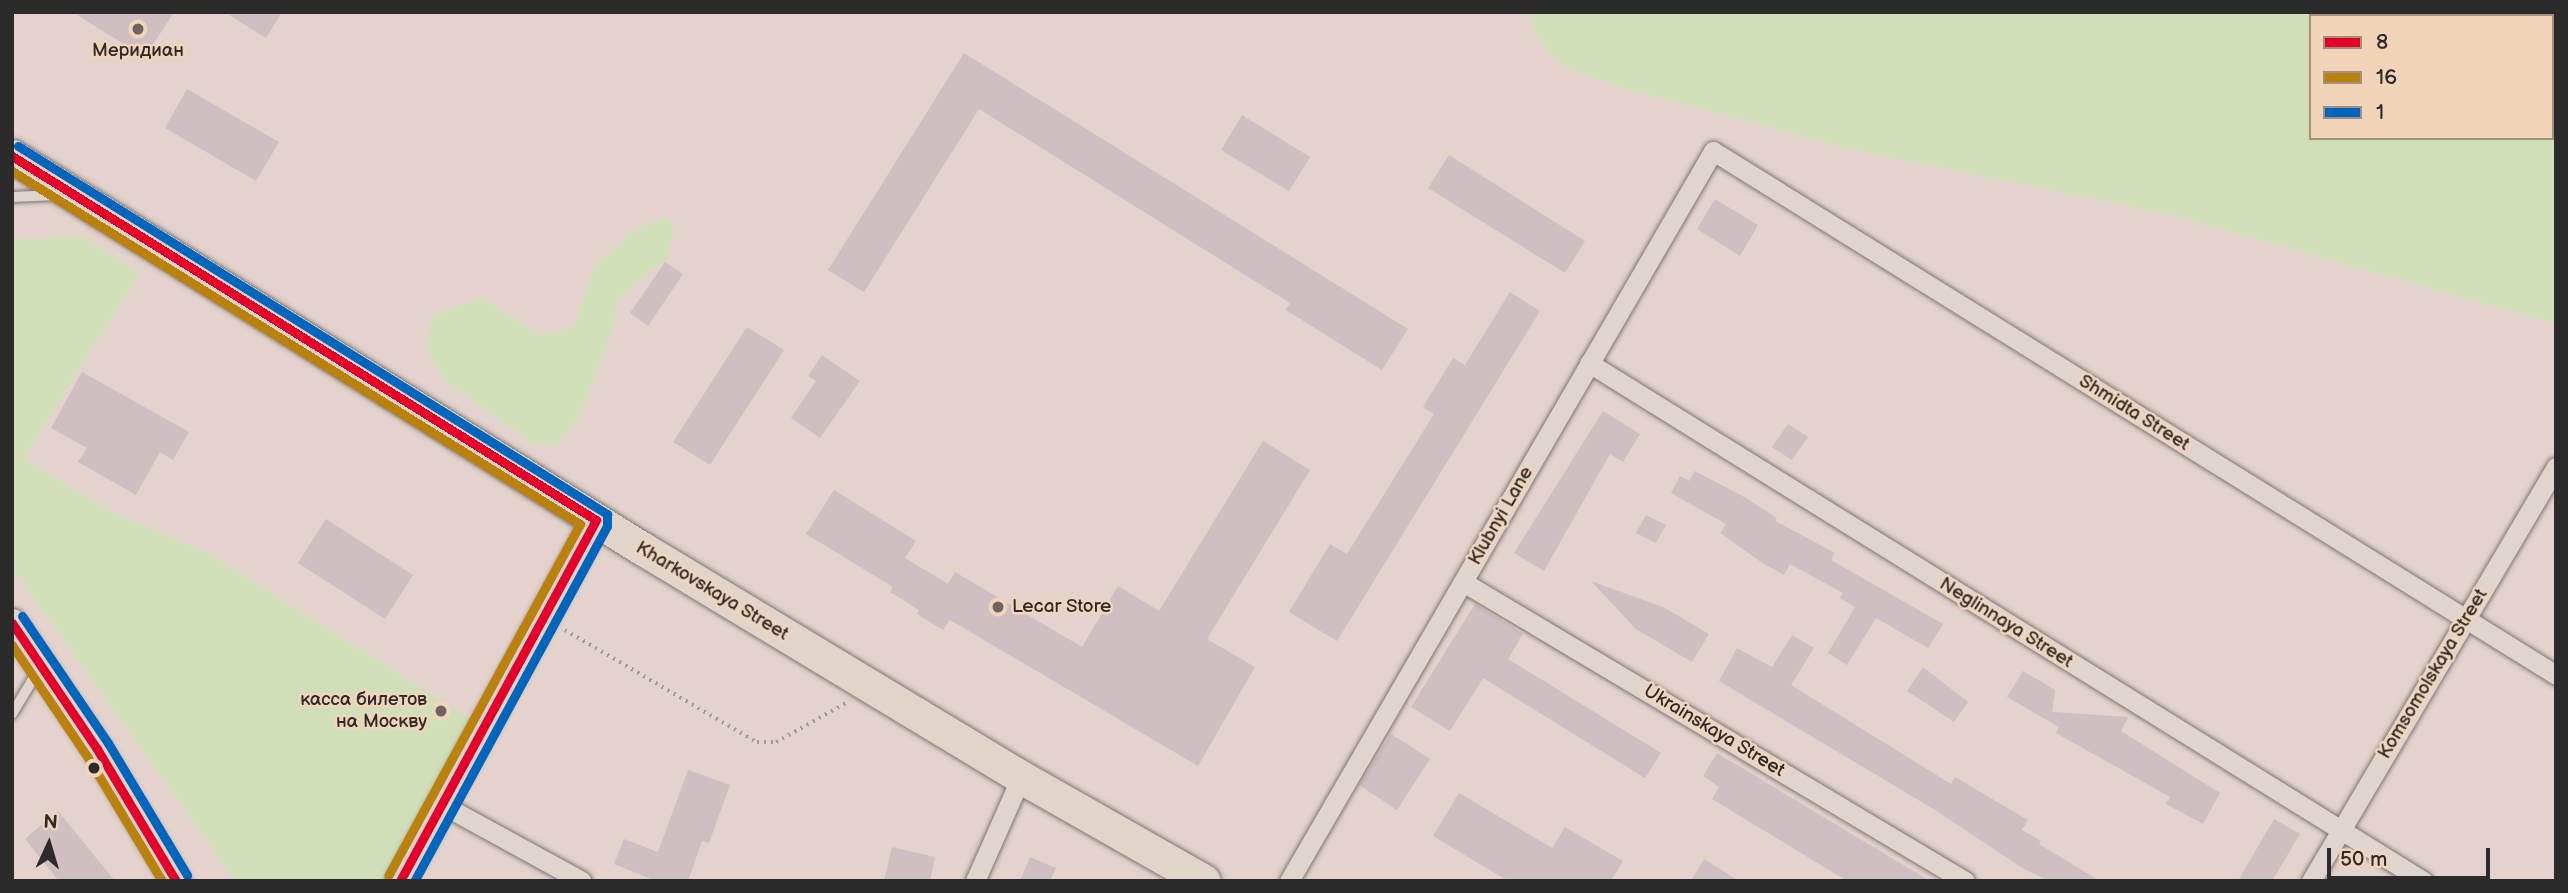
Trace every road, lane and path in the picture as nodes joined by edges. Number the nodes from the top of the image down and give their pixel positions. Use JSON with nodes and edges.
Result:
{"nodes":[{"id":1,"x":1713,"y":151,"type":"joint"},
{"id":2,"x":12,"y":156,"type":"edge"},
{"id":3,"x":69,"y":195,"type":"junction"},
{"id":4,"x":12,"y":197,"type":"edge"},
{"id":5,"x":1590,"y":363,"type":"junction"},
{"id":6,"x":2556,"y":467,"type":"edge"},
{"id":7,"x":596,"y":520,"type":"junction"},
{"id":8,"x":1463,"y":582,"type":"junction"},
{"id":9,"x":542,"y":617,"type":"junction"},
{"id":10,"x":2466,"y":619,"type":"junction"},
{"id":11,"x":12,"y":623,"type":"edge"},
{"id":12,"x":41,"y":666,"type":"junction"},
{"id":13,"x":2556,"y":675,"type":"edge"},
{"id":14,"x":873,"y":688,"type":"junction"},
{"id":15,"x":12,"y":714,"type":"edge"},
{"id":16,"x":1021,"y":777,"type":"junction"},
{"id":17,"x":443,"y":805,"type":"junction"},
{"id":18,"x":2340,"y":831,"type":"junction"},
{"id":19,"x":176,"y":881,"type":"edge"},
{"id":20,"x":400,"y":881,"type":"edge"},
{"id":21,"x":582,"y":881,"type":"edge"},
{"id":22,"x":975,"y":881,"type":"edge"},
{"id":23,"x":1204,"y":881,"type":"edge"},
{"id":24,"x":1289,"y":881,"type":"edge"},
{"id":25,"x":1965,"y":881,"type":"edge"},
{"id":26,"x":2311,"y":881,"type":"edge"},
{"id":27,"x":2423,"y":881,"type":"edge"}],
"edges":[{"from":1,"to":5,"type":"street","name":"Klubnyi Lane"},
{"from":1,"to":10,"type":"street","name":"Shmidta Street"},
{"from":2,"to":3,"type":"highway","name":"Kharkovskaya Street"},
{"from":3,"to":4,"type":"lane"},
{"from":3,"to":7,"type":"highway","name":"Kharkovskaya Street"},
{"from":5,"to":8,"type":"street","name":"Klubnyi Lane"},
{"from":5,"to":18,"type":"street","name":"Neglinnaya Street"},
{"from":6,"to":10,"type":"street","name":"Komsomolskaya Street"},
{"from":7,"to":9,"type":"main road"},
{"from":7,"to":14,"type":"highway","name":"Kharkovskaya Street"},
{"from":8,"to":24,"type":"street","name":"Klubnyi Lane"},
{"from":8,"to":25,"type":"street","name":"Ukrainskaya Street"},
{"from":9,"to":14,"type":"path"},
{"from":9,"to":17,"type":"main road"},
{"from":10,"to":13,"type":"street","name":"Shmidta Street"},
{"from":10,"to":18,"type":"street","name":"Komsomolskaya Street"},
{"from":11,"to":12,"type":"main road"},
{"from":12,"to":15,"type":"lane"},
{"from":12,"to":19,"type":"main road"},
{"from":14,"to":16,"type":"highway","name":"Kharkovskaya Street"},
{"from":16,"to":22,"type":"street"},
{"from":16,"to":23,"type":"highway","name":"Kharkovskaya Street"},
{"from":17,"to":20,"type":"main road"},
{"from":17,"to":21,"type":"street"},
{"from":18,"to":26,"type":"street","name":"Komsomolskaya Street"},
{"from":18,"to":27,"type":"street","name":"Neglinnaya Street"}]}
